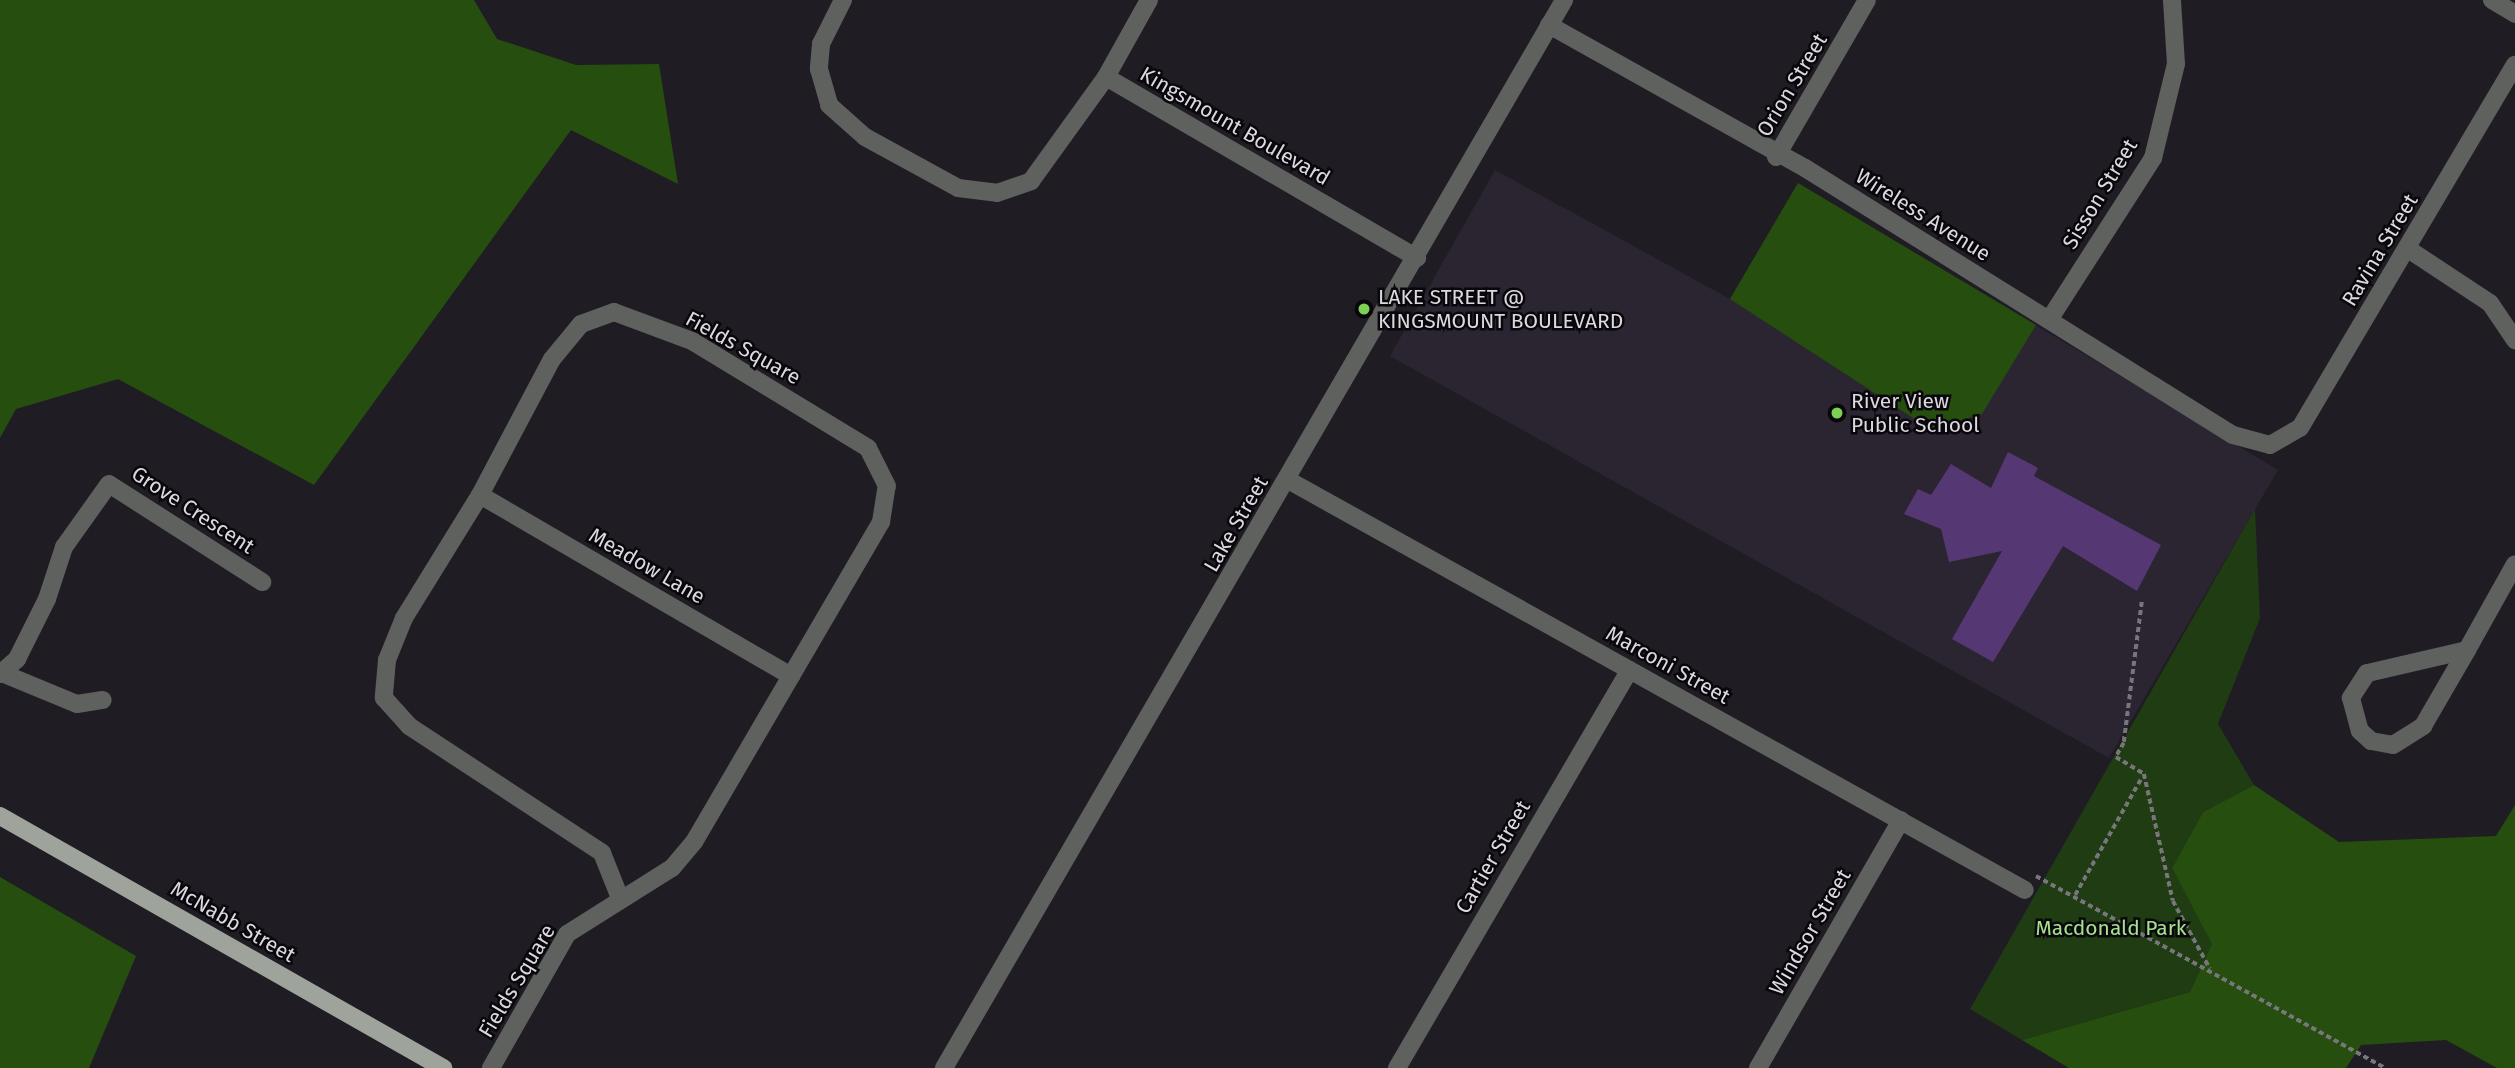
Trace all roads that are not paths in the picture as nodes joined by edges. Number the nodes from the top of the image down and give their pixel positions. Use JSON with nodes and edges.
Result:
{"nodes":[{"id":1,"x":843,"y":0,"type":"edge"},
{"id":2,"x":1149,"y":0,"type":"edge"},
{"id":3,"x":1564,"y":0,"type":"edge"},
{"id":4,"x":1867,"y":0,"type":"edge"},
{"id":5,"x":2172,"y":0,"type":"edge"},
{"id":6,"x":2492,"y":0,"type":"edge"},
{"id":7,"x":2515,"y":14,"type":"edge"},
{"id":8,"x":1549,"y":25,"type":"junction"},
{"id":9,"x":2515,"y":65,"type":"edge"},
{"id":10,"x":1106,"y":77,"type":"junction"},
{"id":11,"x":1776,"y":157,"type":"junction"},
{"id":12,"x":2409,"y":249,"type":"junction"},
{"id":13,"x":1417,"y":258,"type":"junction"},
{"id":14,"x":2049,"y":320,"type":"junction"},
{"id":15,"x":2515,"y":340,"type":"edge"},
{"id":16,"x":2270,"y":445,"type":"joint"},
{"id":17,"x":1289,"y":480,"type":"junction"},
{"id":18,"x":481,"y":495,"type":"junction"},
{"id":19,"x":2515,"y":565,"type":"edge"},
{"id":20,"x":262,"y":582,"type":"dead end"},
{"id":21,"x":2467,"y":650,"type":"junction"},
{"id":22,"x":1630,"y":670,"type":"junction"},
{"id":23,"x":1,"y":673,"type":"edge"},
{"id":24,"x":792,"y":676,"type":"junction"},
{"id":25,"x":103,"y":700,"type":"dead end"},
{"id":26,"x":0,"y":816,"type":"edge"},
{"id":27,"x":1901,"y":820,"type":"junction"},
{"id":28,"x":2025,"y":890,"type":"road end"},
{"id":29,"x":620,"y":898,"type":"junction"},
{"id":30,"x":443,"y":1068,"type":"edge"},
{"id":31,"x":491,"y":1068,"type":"edge"},
{"id":32,"x":944,"y":1068,"type":"edge"},
{"id":33,"x":1397,"y":1068,"type":"edge"},
{"id":34,"x":1758,"y":1068,"type":"edge"}],
"edges":[{"from":1,"to":10,"type":"street"},
{"from":2,"to":10,"type":"street","name":"Kingsmount Boulevard"},
{"from":3,"to":8,"type":"street","name":"Lake Street"},
{"from":4,"to":11,"type":"street","name":"Orion Street"},
{"from":5,"to":14,"type":"street","name":"Sisson Street"},
{"from":6,"to":7,"type":"street"},
{"from":8,"to":11,"type":"street","name":"Wireless Avenue"},
{"from":8,"to":13,"type":"street","name":"Lake Street"},
{"from":9,"to":12,"type":"street","name":"Ravina Street"},
{"from":10,"to":13,"type":"street","name":"Kingsmount Boulevard"},
{"from":11,"to":14,"type":"street","name":"Wireless Avenue"},
{"from":12,"to":15,"type":"street"},
{"from":12,"to":16,"type":"street","name":"Ravina Street"},
{"from":13,"to":17,"type":"street","name":"Lake Street"},
{"from":14,"to":16,"type":"street","name":"Wireless Avenue"},
{"from":17,"to":22,"type":"street","name":"Marconi Street"},
{"from":17,"to":32,"type":"street","name":"Lake Street"},
{"from":18,"to":24,"type":"street","name":"Meadow Lane"},
{"from":18,"to":24,"type":"street","name":"Fields Square"},
{"from":18,"to":29,"type":"street","name":"Fields Square"},
{"from":19,"to":21,"type":"street"},
{"from":20,"to":23,"type":"street","name":"Grove Crescent"},
{"from":21,"to":21,"type":"street"},
{"from":22,"to":27,"type":"street","name":"Marconi Street"},
{"from":22,"to":33,"type":"street","name":"Cartier Street"},
{"from":23,"to":25,"type":"street"},
{"from":24,"to":29,"type":"street","name":"Fields Square"},
{"from":26,"to":30,"type":"main road","name":"McNabb Street"},
{"from":27,"to":28,"type":"street","name":"Marconi Street"},
{"from":27,"to":34,"type":"street","name":"Windsor Street"},
{"from":29,"to":31,"type":"street","name":"Fields Square"}]}
